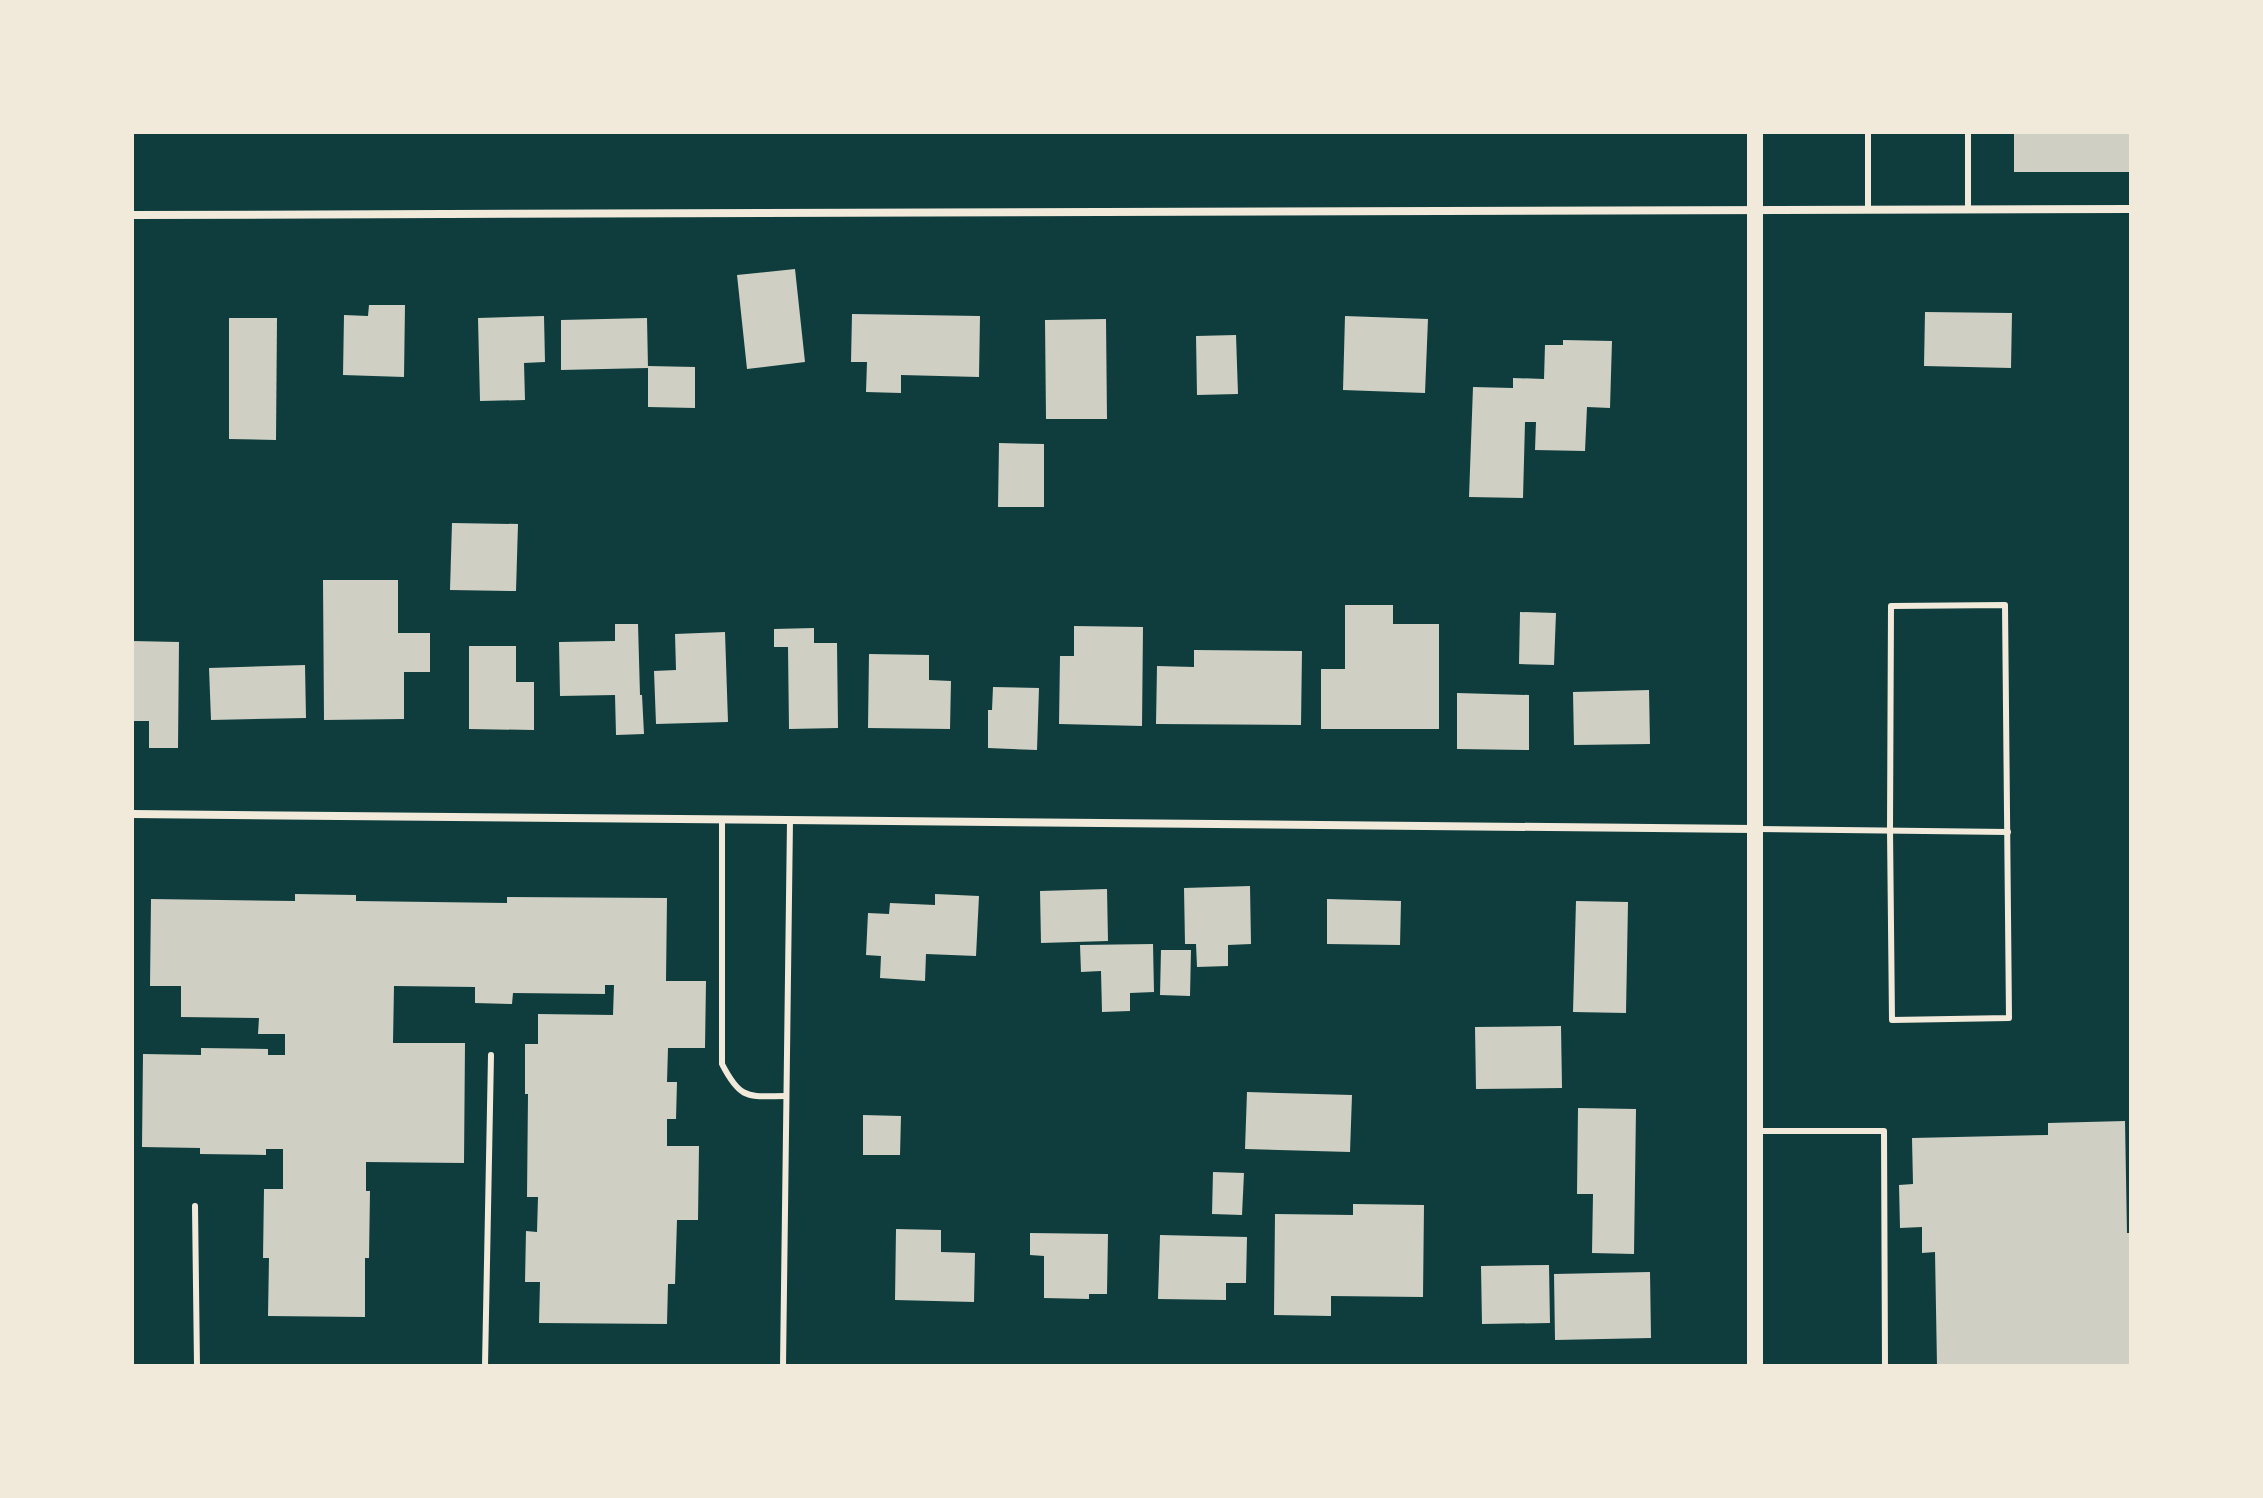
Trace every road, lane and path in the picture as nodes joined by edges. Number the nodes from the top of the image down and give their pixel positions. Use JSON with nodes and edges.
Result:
{"nodes":[{"id":1,"x":1755,"y":132,"type":"edge"},
{"id":2,"x":1868,"y":132,"type":"edge"},
{"id":3,"x":1968,"y":132,"type":"edge"},
{"id":4,"x":1756,"y":209,"type":"junction"},
{"id":5,"x":1868,"y":209,"type":"junction"},
{"id":6,"x":1968,"y":209,"type":"junction"},
{"id":7,"x":2131,"y":209,"type":"edge"},
{"id":8,"x":132,"y":215,"type":"edge"},
{"id":9,"x":132,"y":814,"type":"edge"},
{"id":10,"x":722,"y":819,"type":"junction"},
{"id":11,"x":790,"y":820,"type":"junction"},
{"id":12,"x":1754,"y":829,"type":"junction"},
{"id":13,"x":1890,"y":830,"type":"junction"},
{"id":14,"x":2008,"y":832,"type":"junction"},
{"id":15,"x":491,"y":1055,"type":"dead end"},
{"id":16,"x":786,"y":1096,"type":"junction"},
{"id":17,"x":1754,"y":1131,"type":"junction"},
{"id":18,"x":195,"y":1206,"type":"dead end"},
{"id":19,"x":197,"y":1366,"type":"edge"},
{"id":20,"x":485,"y":1366,"type":"edge"},
{"id":21,"x":783,"y":1366,"type":"edge"},
{"id":22,"x":1755,"y":1366,"type":"edge"},
{"id":23,"x":1885,"y":1366,"type":"edge"}],
"edges":[{"from":1,"to":4,"type":"main road"},
{"from":2,"to":5,"type":"lane"},
{"from":3,"to":6,"type":"lane"},
{"from":4,"to":5,"type":"street"},
{"from":4,"to":8,"type":"street"},
{"from":4,"to":12,"type":"main road"},
{"from":5,"to":6,"type":"street"},
{"from":6,"to":7,"type":"street"},
{"from":9,"to":10,"type":"street"},
{"from":10,"to":11,"type":"street"},
{"from":10,"to":16,"type":"lane"},
{"from":11,"to":12,"type":"street"},
{"from":11,"to":16,"type":"lane"},
{"from":12,"to":13,"type":"lane"},
{"from":12,"to":17,"type":"main road"},
{"from":13,"to":14,"type":"lane"},
{"from":13,"to":14,"type":"lane"},
{"from":13,"to":14,"type":"lane"},
{"from":15,"to":20,"type":"lane"},
{"from":16,"to":21,"type":"lane"},
{"from":17,"to":22,"type":"main road"},
{"from":17,"to":23,"type":"lane"},
{"from":18,"to":19,"type":"lane"}]}
